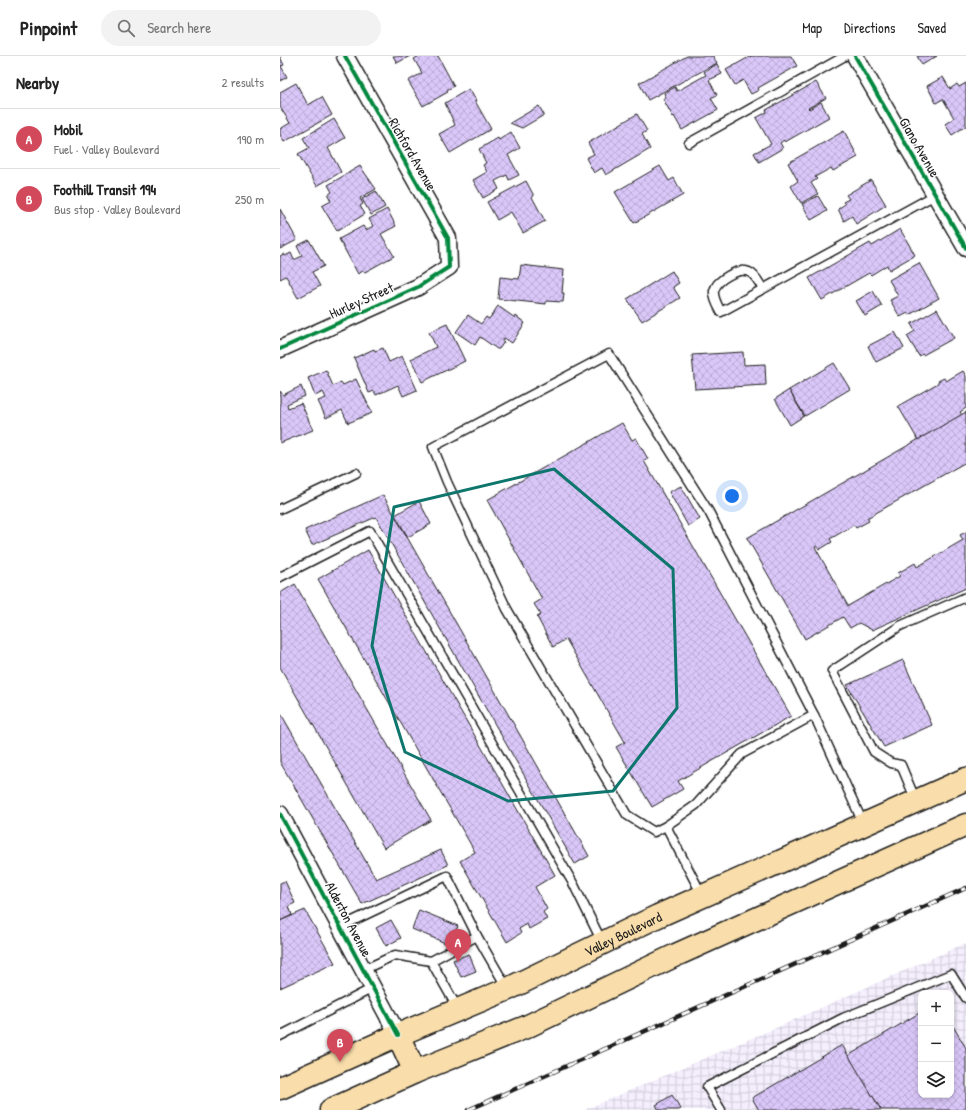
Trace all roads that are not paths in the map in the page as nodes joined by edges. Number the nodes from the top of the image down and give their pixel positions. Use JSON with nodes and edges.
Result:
{"nodes":[{"id":1,"x":345,"y":56,"type":"edge"},
{"id":2,"x":845,"y":56,"type":"edge"},
{"id":3,"x":855,"y":56,"type":"edge"},
{"id":4,"x":689,"y":143,"type":"dead end"},
{"id":5,"x":936,"y":195,"type":"junction"},
{"id":6,"x":966,"y":248,"type":"edge"},
{"id":7,"x":450,"y":267,"type":"joint"},
{"id":8,"x":763,"y":289,"type":"junction"},
{"id":9,"x":280,"y":349,"type":"edge"},
{"id":10,"x":356,"y":474,"type":"dead end"},
{"id":11,"x":280,"y":509,"type":"edge"},
{"id":12,"x":280,"y":577,"type":"edge"},
{"id":13,"x":966,"y":597,"type":"edge"},
{"id":14,"x":814,"y":715,"type":"junction"},
{"id":15,"x":966,"y":779,"type":"edge"},
{"id":16,"x":916,"y":801,"type":"junction"},
{"id":17,"x":280,"y":814,"type":"edge"},
{"id":18,"x":864,"y":825,"type":"junction"},
{"id":19,"x":966,"y":825,"type":"edge"},
{"id":20,"x":666,"y":826,"type":"junction"},
{"id":21,"x":703,"y":896,"type":"junction"},
{"id":22,"x":340,"y":927,"type":"junction"},
{"id":23,"x":477,"y":936,"type":"junction"},
{"id":24,"x":602,"y":943,"type":"junction"},
{"id":25,"x":431,"y":961,"type":"junction"},
{"id":26,"x":363,"y":970,"type":"junction"},
{"id":27,"x":373,"y":988,"type":"junction"},
{"id":28,"x":508,"y":989,"type":"junction"},
{"id":29,"x":966,"y":998,"type":"edge"},
{"id":30,"x":458,"y":1009,"type":"junction"},
{"id":31,"x":398,"y":1035,"type":"junction"},
{"id":32,"x":280,"y":1036,"type":"edge"},
{"id":33,"x":415,"y":1072,"type":"junction"},
{"id":34,"x":280,"y":1088,"type":"edge"},
{"id":35,"x":331,"y":1110,"type":"edge"},
{"id":36,"x":721,"y":1110,"type":"edge"}],
"edges":[{"from":1,"to":7,"type":"street","name":"Richford Avenue"},
{"from":2,"to":4,"type":"lane"},
{"from":3,"to":5,"type":"street","name":"Giano Avenue"},
{"from":5,"to":6,"type":"street","name":"Giano Avenue"},
{"from":5,"to":8,"type":"lane"},
{"from":7,"to":9,"type":"street","name":"Hurley Street"},
{"from":8,"to":8,"type":"lane"},
{"from":10,"to":11,"type":"lane"},
{"from":12,"to":24,"type":"lane"},
{"from":13,"to":16,"type":"lane"},
{"from":14,"to":18,"type":"lane"},
{"from":14,"to":20,"type":"lane"},
{"from":14,"to":20,"type":"lane"},
{"from":15,"to":16,"type":"main road","name":"Valley Boulevard"},
{"from":16,"to":18,"type":"main road","name":"Valley Boulevard"},
{"from":17,"to":22,"type":"street","name":"Alderton Avenue"},
{"from":18,"to":21,"type":"main road","name":"Valley Boulevard"},
{"from":19,"to":33,"type":"main road"},
{"from":20,"to":21,"type":"lane"},
{"from":21,"to":24,"type":"main road","name":"Valley Boulevard"},
{"from":22,"to":23,"type":"lane"},
{"from":22,"to":26,"type":"street","name":"Alderton Avenue"},
{"from":23,"to":25,"type":"lane"},
{"from":23,"to":28,"type":"lane"},
{"from":24,"to":28,"type":"main road","name":"Valley Boulevard"},
{"from":25,"to":26,"type":"lane"},
{"from":25,"to":30,"type":"lane"},
{"from":26,"to":27,"type":"street","name":"Alderton Avenue"},
{"from":27,"to":31,"type":"street","name":"Alderton Avenue"},
{"from":27,"to":32,"type":"lane"},
{"from":28,"to":30,"type":"main road","name":"Valley Boulevard"},
{"from":29,"to":36,"type":"lane"},
{"from":30,"to":31,"type":"main road","name":"Valley Boulevard"},
{"from":31,"to":33,"type":"main road"},
{"from":31,"to":34,"type":"main road","name":"Valley Boulevard"},
{"from":33,"to":35,"type":"main road"}]}
